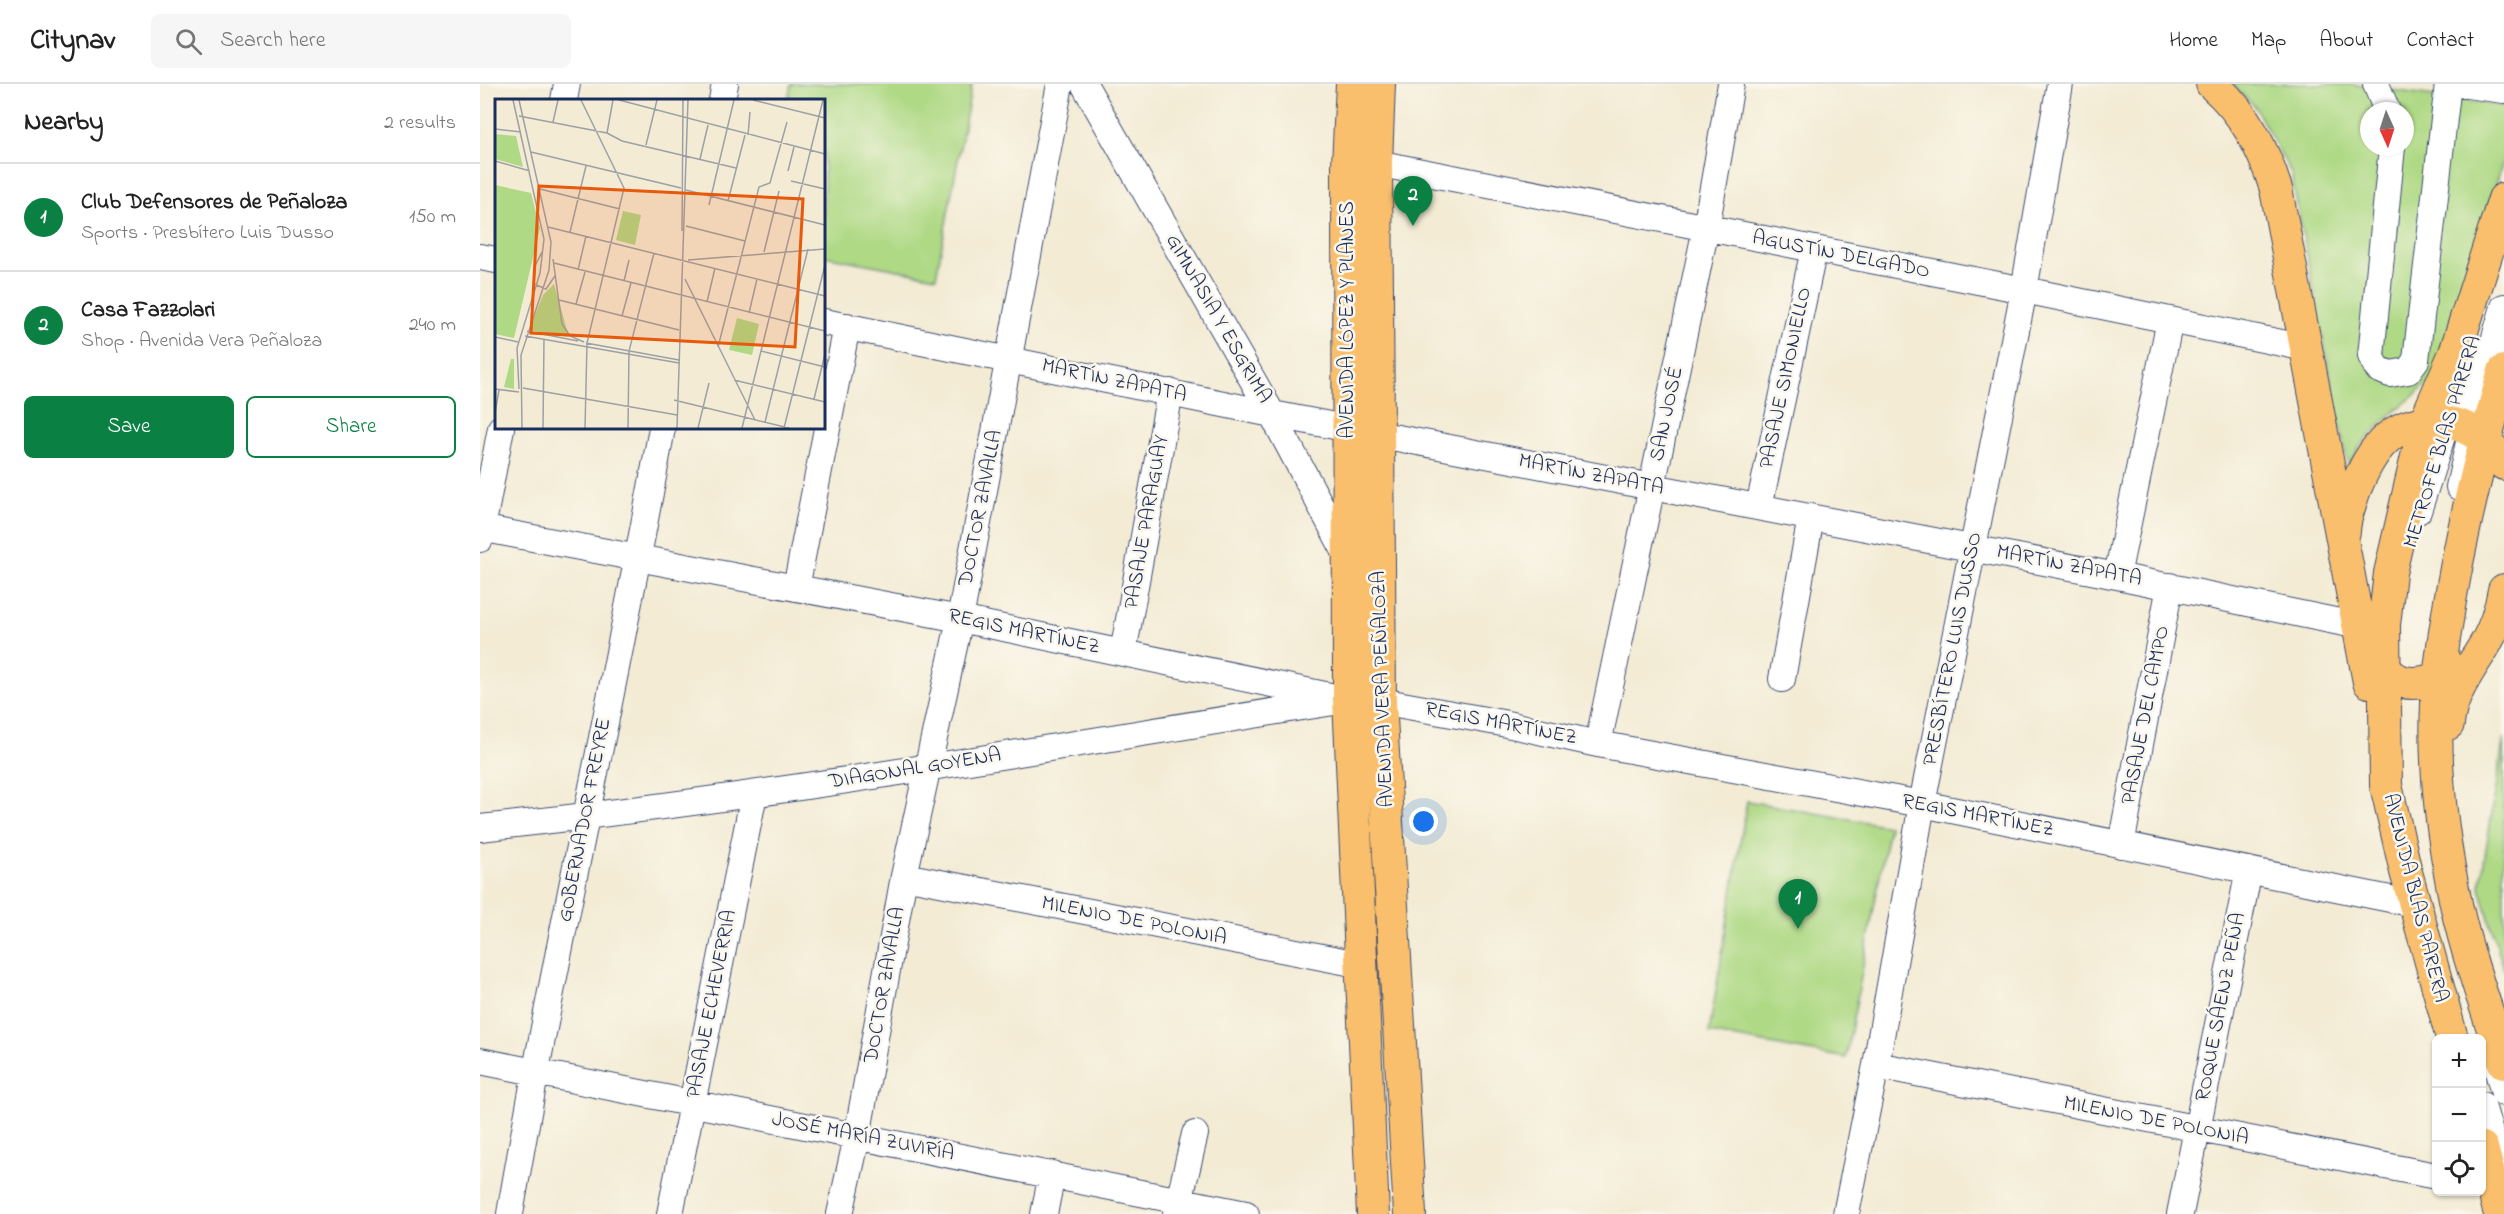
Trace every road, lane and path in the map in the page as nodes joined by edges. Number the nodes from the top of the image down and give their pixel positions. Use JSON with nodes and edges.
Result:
{"nodes":[{"id":1,"x":567,"y":84,"type":"edge"},
{"id":2,"x":725,"y":84,"type":"edge"},
{"id":3,"x":1060,"y":84,"type":"edge"},
{"id":4,"x":1084,"y":84,"type":"edge"},
{"id":5,"x":1352,"y":84,"type":"edge"},
{"id":6,"x":1379,"y":84,"type":"edge"},
{"id":7,"x":1731,"y":84,"type":"edge"},
{"id":8,"x":2060,"y":84,"type":"edge"},
{"id":9,"x":2212,"y":84,"type":"edge"},
{"id":10,"x":2376,"y":84,"type":"edge"},
{"id":11,"x":2448,"y":84,"type":"edge"},
{"id":12,"x":2460,"y":84,"type":"edge"},
{"id":13,"x":2504,"y":90,"type":"edge"},
{"id":14,"x":564,"y":99,"type":"edge"},
{"id":15,"x":722,"y":99,"type":"edge"},
{"id":16,"x":2383,"y":102,"type":"edge"},
{"id":17,"x":2391,"y":156,"type":"edge"},
{"id":18,"x":1376,"y":163,"type":"junction"},
{"id":19,"x":2504,"y":199,"type":"edge"},
{"id":20,"x":1706,"y":228,"type":"junction"},
{"id":21,"x":2504,"y":236,"type":"edge"},
{"id":22,"x":1814,"y":249,"type":"junction"},
{"id":23,"x":480,"y":257,"type":"edge"},
{"id":24,"x":495,"y":260,"type":"edge"},
{"id":25,"x":2024,"y":290,"type":"junction"},
{"id":26,"x":2504,"y":307,"type":"edge"},
{"id":27,"x":2170,"y":320,"type":"junction"},
{"id":28,"x":835,"y":324,"type":"edge"},
{"id":29,"x":2306,"y":348,"type":"junction"},
{"id":30,"x":2455,"y":352,"type":"junction"},
{"id":31,"x":1010,"y":359,"type":"junction"},
{"id":32,"x":2504,"y":371,"type":"edge"},
{"id":33,"x":825,"y":392,"type":"edge"},
{"id":34,"x":1170,"y":392,"type":"junction"},
{"id":35,"x":1272,"y":414,"type":"junction"},
{"id":36,"x":1348,"y":428,"type":"junction"},
{"id":37,"x":501,"y":429,"type":"edge"},
{"id":38,"x":662,"y":429,"type":"edge"},
{"id":39,"x":819,"y":429,"type":"edge"},
{"id":40,"x":2457,"y":429,"type":"junction"},
{"id":41,"x":1378,"y":434,"type":"junction"},
{"id":42,"x":2384,"y":441,"type":"junction"},
{"id":43,"x":2504,"y":464,"type":"edge"},
{"id":44,"x":1652,"y":487,"type":"junction"},
{"id":45,"x":1759,"y":507,"type":"junction"},
{"id":46,"x":1811,"y":517,"type":"junction"},
{"id":47,"x":481,"y":532,"type":"edge"},
{"id":48,"x":1973,"y":548,"type":"junction"},
{"id":49,"x":2343,"y":550,"type":"junction"},
{"id":50,"x":1348,"y":557,"type":"junction"},
{"id":51,"x":639,"y":558,"type":"junction"},
{"id":52,"x":2117,"y":576,"type":"junction"},
{"id":53,"x":2170,"y":586,"type":"junction"},
{"id":54,"x":796,"y":588,"type":"junction"},
{"id":55,"x":2504,"y":590,"type":"edge"},
{"id":56,"x":960,"y":619,"type":"junction"},
{"id":57,"x":2359,"y":626,"type":"junction"},
{"id":58,"x":1123,"y":653,"type":"junction"},
{"id":59,"x":2476,"y":657,"type":"junction"},
{"id":60,"x":2389,"y":673,"type":"junction"},
{"id":61,"x":1782,"y":679,"type":"dead end"},
{"id":62,"x":2435,"y":680,"type":"junction"},
{"id":63,"x":1349,"y":700,"type":"junction"},
{"id":64,"x":1380,"y":701,"type":"junction"},
{"id":65,"x":1598,"y":744,"type":"junction"},
{"id":66,"x":929,"y":767,"type":"junction"},
{"id":67,"x":2386,"y":785,"type":"junction"},
{"id":68,"x":754,"y":794,"type":"junction"},
{"id":69,"x":1922,"y":804,"type":"junction"},
{"id":70,"x":2441,"y":806,"type":"junction"},
{"id":71,"x":585,"y":817,"type":"junction"},
{"id":72,"x":480,"y":828,"type":"edge"},
{"id":73,"x":2121,"y":844,"type":"junction"},
{"id":74,"x":2248,"y":870,"type":"junction"},
{"id":75,"x":904,"y":876,"type":"junction"},
{"id":76,"x":2415,"y":904,"type":"junction"},
{"id":77,"x":1363,"y":965,"type":"junction"},
{"id":78,"x":2451,"y":1034,"type":"edge"},
{"id":79,"x":2461,"y":1034,"type":"edge"},
{"id":80,"x":480,"y":1061,"type":"edge"},
{"id":81,"x":2504,"y":1063,"type":"edge"},
{"id":82,"x":1876,"y":1065,"type":"junction"},
{"id":83,"x":535,"y":1071,"type":"junction"},
{"id":84,"x":2504,"y":1093,"type":"edge"},
{"id":85,"x":692,"y":1102,"type":"junction"},
{"id":86,"x":2197,"y":1129,"type":"junction"},
{"id":87,"x":1195,"y":1134,"type":"dead end"},
{"id":88,"x":857,"y":1137,"type":"junction"},
{"id":89,"x":2486,"y":1138,"type":"edge"},
{"id":90,"x":2486,"y":1165,"type":"edge"},
{"id":91,"x":1052,"y":1174,"type":"junction"},
{"id":92,"x":2432,"y":1175,"type":"edge"},
{"id":93,"x":2494,"y":1192,"type":"edge"},
{"id":94,"x":1177,"y":1208,"type":"edge"},
{"id":95,"x":510,"y":1214,"type":"edge"},
{"id":96,"x":670,"y":1214,"type":"edge"},
{"id":97,"x":840,"y":1214,"type":"edge"},
{"id":98,"x":1044,"y":1214,"type":"edge"},
{"id":99,"x":1246,"y":1214,"type":"edge"},
{"id":100,"x":1373,"y":1214,"type":"edge"},
{"id":101,"x":1410,"y":1214,"type":"edge"},
{"id":102,"x":1846,"y":1214,"type":"edge"},
{"id":103,"x":2180,"y":1214,"type":"edge"}],
"edges":[{"from":1,"to":14,"type":"street"},
{"from":2,"to":15,"type":"street"},
{"from":3,"to":31,"type":"street","name":"DOCTOR ZAVALLA"},
{"from":4,"to":35,"type":"street","name":"GIMNASIA Y ESGRIMA"},
{"from":5,"to":36,"type":"main road","name":"AVENIDA LÓPEZ Y PLANES"},
{"from":6,"to":18,"type":"main road"},
{"from":7,"to":20,"type":"street","name":"SAN JOSÉ"},
{"from":8,"to":25,"type":"street","name":"PRESBÍTERO LUIS DUSSO"},
{"from":9,"to":29,"type":"main road"},
{"from":10,"to":16,"type":"street"},
{"from":11,"to":17,"type":"street"},
{"from":12,"to":13,"type":"street"},
{"from":18,"to":20,"type":"street","name":"AGUSTÍN DELGADO"},
{"from":18,"to":41,"type":"main road","name":"AVENIDA VERA PEÑALOZA"},
{"from":19,"to":30,"type":"main road","name":"AVENIDA BLAS PARERA"},
{"from":20,"to":22,"type":"street","name":"AGUSTÍN DELGADO"},
{"from":20,"to":44,"type":"street","name":"SAN JOSÉ"},
{"from":21,"to":40,"type":"street","name":"METROFE BLAS PARERA"},
{"from":22,"to":25,"type":"street","name":"AGUSTÍN DELGADO"},
{"from":22,"to":45,"type":"street","name":"PASAJE SIMONIELLO"},
{"from":23,"to":24,"type":"street"},
{"from":25,"to":27,"type":"street","name":"AGUSTÍN DELGADO"},
{"from":25,"to":48,"type":"street","name":"PRESBÍTERO LUIS DUSSO"},
{"from":26,"to":40,"type":"street","name":"METROFE BLAS PARERA"},
{"from":27,"to":29,"type":"street","name":"AGUSTÍN DELGADO"},
{"from":27,"to":52,"type":"street"},
{"from":28,"to":31,"type":"street","name":"MARTÍN ZAPATA"},
{"from":28,"to":33,"type":"street"},
{"from":29,"to":49,"type":"main road"},
{"from":30,"to":40,"type":"main road","name":"AVENIDA BLAS PARERA"},
{"from":30,"to":42,"type":"main road"},
{"from":31,"to":34,"type":"street","name":"MARTÍN ZAPATA"},
{"from":31,"to":56,"type":"street","name":"DOCTOR ZAVALLA"},
{"from":32,"to":40,"type":"main road","name":"AVENIDA BLAS PARERA"},
{"from":34,"to":35,"type":"street","name":"MARTÍN ZAPATA"},
{"from":34,"to":58,"type":"street","name":"PASAJE PARAGUAY"},
{"from":35,"to":36,"type":"street","name":"MARTÍN ZAPATA"},
{"from":35,"to":50,"type":"street","name":"GIMNASIA Y ESGRIMA"},
{"from":36,"to":41,"type":"street","name":"MARTÍN ZAPATA"},
{"from":36,"to":50,"type":"main road","name":"AVENIDA LÓPEZ Y PLANES"},
{"from":37,"to":47,"type":"street"},
{"from":38,"to":51,"type":"street","name":"GOBERNADOR FREYRE"},
{"from":39,"to":54,"type":"street"},
{"from":40,"to":42,"type":"main road"},
{"from":40,"to":43,"type":"main road"},
{"from":40,"to":60,"type":"main road","name":"AVENIDA BLAS PARERA"},
{"from":40,"to":62,"type":"main road","name":"AVENIDA BLAS PARERA"},
{"from":41,"to":44,"type":"street","name":"MARTÍN ZAPATA"},
{"from":41,"to":64,"type":"main road","name":"AVENIDA VERA PEÑALOZA"},
{"from":42,"to":49,"type":"main road"},
{"from":44,"to":45,"type":"street","name":"MARTÍN ZAPATA"},
{"from":44,"to":65,"type":"street","name":"SAN JOSÉ"},
{"from":45,"to":46,"type":"street","name":"MARTÍN ZAPATA"},
{"from":46,"to":48,"type":"street","name":"MARTÍN ZAPATA"},
{"from":46,"to":61,"type":"street"},
{"from":47,"to":51,"type":"street","name":"REGIS MARTÍNEZ"},
{"from":48,"to":52,"type":"street","name":"MARTÍN ZAPATA"},
{"from":48,"to":69,"type":"street","name":"PRESBÍTERO LUIS DUSSO"},
{"from":49,"to":57,"type":"main road"},
{"from":50,"to":63,"type":"main road","name":"AVENIDA VERA PEÑALOZA"},
{"from":51,"to":54,"type":"street","name":"REGIS MARTÍNEZ"},
{"from":51,"to":71,"type":"street","name":"GOBERNADOR FREYRE"},
{"from":52,"to":53,"type":"street","name":"MARTÍN ZAPATA"},
{"from":53,"to":57,"type":"street","name":"MARTÍN ZAPATA"},
{"from":53,"to":73,"type":"street","name":"PASAJE DEL CAMPO"},
{"from":54,"to":56,"type":"street","name":"REGIS MARTÍNEZ"},
{"from":55,"to":59,"type":"main road"},
{"from":56,"to":58,"type":"street","name":"REGIS MARTÍNEZ"},
{"from":56,"to":66,"type":"street","name":"DOCTOR ZAVALLA"},
{"from":57,"to":60,"type":"main road"},
{"from":57,"to":67,"type":"main road"},
{"from":58,"to":63,"type":"street","name":"REGIS MARTÍNEZ"},
{"from":59,"to":62,"type":"main road"},
{"from":59,"to":70,"type":"main road"},
{"from":60,"to":62,"type":"main road"},
{"from":60,"to":67,"type":"main road","name":"AVENIDA BLAS PARERA"},
{"from":60,"to":79,"type":"street"},
{"from":62,"to":70,"type":"main road","name":"AVENIDA BLAS PARERA"},
{"from":62,"to":84,"type":"street"},
{"from":63,"to":64,"type":"street","name":"REGIS MARTÍNEZ"},
{"from":63,"to":66,"type":"street","name":"DIAGONAL GOYENA"},
{"from":63,"to":77,"type":"main road","name":"AVENIDA VERA PEÑALOZA"},
{"from":64,"to":65,"type":"street","name":"REGIS MARTÍNEZ"},
{"from":64,"to":101,"type":"main road","name":"AVENIDA VERA PEÑALOZA"},
{"from":65,"to":69,"type":"street","name":"REGIS MARTÍNEZ"},
{"from":66,"to":68,"type":"street","name":"DIAGONAL GOYENA"},
{"from":66,"to":75,"type":"street","name":"DOCTOR ZAVALLA"},
{"from":67,"to":76,"type":"main road","name":"AVENIDA BLAS PARERA"},
{"from":68,"to":71,"type":"street","name":"DIAGONAL GOYENA"},
{"from":68,"to":85,"type":"street","name":"PASAJE ECHEVERRIA"},
{"from":69,"to":73,"type":"street","name":"REGIS MARTÍNEZ"},
{"from":69,"to":82,"type":"street","name":"PRESBÍTERO LUIS DUSSO"},
{"from":70,"to":81,"type":"main road","name":"AVENIDA BLAS PARERA"},
{"from":71,"to":72,"type":"street","name":"DIAGONAL GOYENA"},
{"from":71,"to":83,"type":"street","name":"GOBERNADOR FREYRE"},
{"from":73,"to":74,"type":"street","name":"REGIS MARTÍNEZ"},
{"from":74,"to":76,"type":"street","name":"REGIS MARTÍNEZ"},
{"from":74,"to":86,"type":"street","name":"ROQUE SÁENZ PEÑA"},
{"from":75,"to":77,"type":"street","name":"MILENIO DE POLONIA"},
{"from":75,"to":88,"type":"street","name":"DOCTOR ZAVALLA"},
{"from":76,"to":78,"type":"main road","name":"AVENIDA BLAS PARERA"},
{"from":77,"to":100,"type":"main road","name":"AVENIDA VERA PEÑALOZA"},
{"from":80,"to":83,"type":"street","name":"JOSÉ MARÍA ZUVIRÍA"},
{"from":82,"to":86,"type":"street","name":"MILENIO DE POLONIA"},
{"from":82,"to":102,"type":"street","name":"PRESBÍTERO LUIS DUSSO"},
{"from":83,"to":85,"type":"street","name":"JOSÉ MARÍA ZUVIRÍA"},
{"from":83,"to":95,"type":"street","name":"GOBERNADOR FREYRE"},
{"from":85,"to":88,"type":"street","name":"JOSÉ MARÍA ZUVIRÍA"},
{"from":85,"to":96,"type":"street","name":"PASAJE ECHEVERRIA"},
{"from":86,"to":92,"type":"street","name":"MILENIO DE POLONIA"},
{"from":86,"to":103,"type":"street","name":"ROQUE SÁENZ PEÑA"},
{"from":87,"to":94,"type":"street"},
{"from":88,"to":91,"type":"street","name":"JOSÉ MARÍA ZUVIRÍA"},
{"from":88,"to":97,"type":"street","name":"DOCTOR ZAVALLA"},
{"from":89,"to":93,"type":"street"},
{"from":90,"to":93,"type":"main road"},
{"from":91,"to":94,"type":"street","name":"JOSÉ MARÍA ZUVIRÍA"},
{"from":91,"to":98,"type":"street"},
{"from":94,"to":99,"type":"street","name":"JOSÉ MARÍA ZUVIRÍA"}]}
